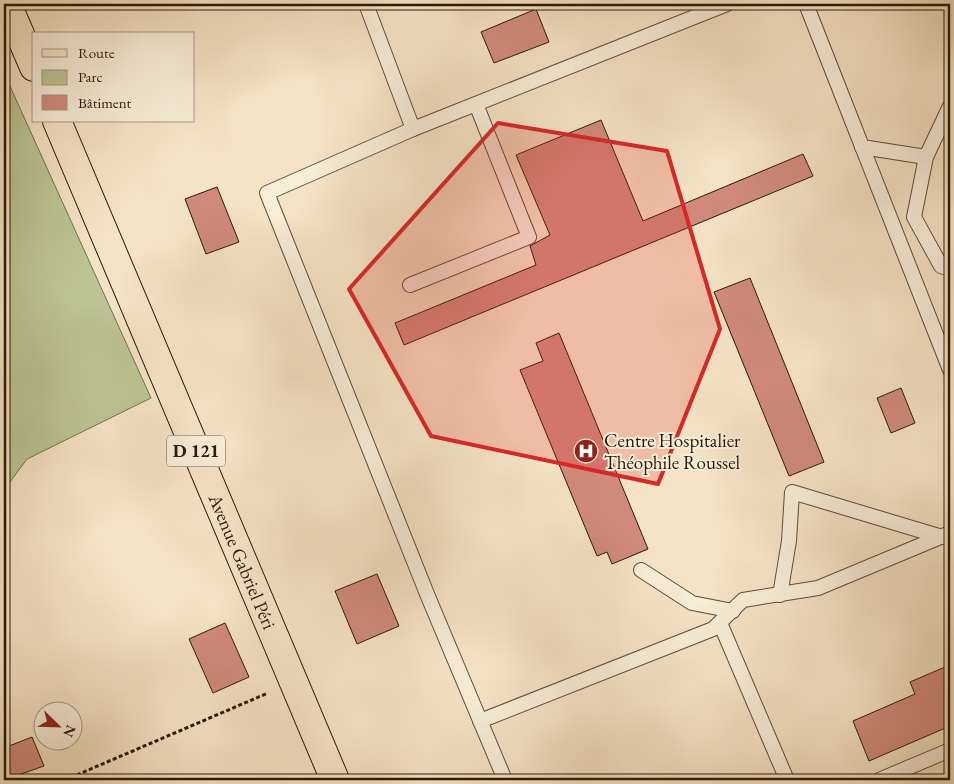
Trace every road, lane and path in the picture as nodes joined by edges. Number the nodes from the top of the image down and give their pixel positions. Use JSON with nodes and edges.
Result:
{"nodes":[{"id":1,"x":7,"y":4,"type":"edge"},
{"id":2,"x":366,"y":4,"type":"edge"},
{"id":3,"x":727,"y":4,"type":"edge"},
{"id":4,"x":806,"y":4,"type":"edge"},
{"id":5,"x":32,"y":62,"type":"edge"},
{"id":6,"x":476,"y":104,"type":"junction"},
{"id":7,"x":950,"y":106,"type":"edge"},
{"id":8,"x":57,"y":122,"type":"edge"},
{"id":9,"x":413,"y":129,"type":"junction"},
{"id":10,"x":862,"y":146,"type":"junction"},
{"id":11,"x":926,"y":157,"type":"junction"},
{"id":12,"x":950,"y":269,"type":"edge"},
{"id":13,"x":410,"y":285,"type":"dead end"},
{"id":14,"x":950,"y":370,"type":"edge"},
{"id":15,"x":946,"y":535,"type":"edge"},
{"id":16,"x":641,"y":570,"type":"dead end"},
{"id":17,"x":780,"y":595,"type":"junction"},
{"id":18,"x":733,"y":611,"type":"junction"},
{"id":19,"x":720,"y":623,"type":"junction"},
{"id":20,"x":294,"y":682,"type":"junction"},
{"id":21,"x":480,"y":721,"type":"junction"},
{"id":22,"x":950,"y":750,"type":"edge"},
{"id":23,"x":65,"y":780,"type":"edge"},
{"id":24,"x":335,"y":780,"type":"edge"},
{"id":25,"x":505,"y":780,"type":"edge"},
{"id":26,"x":787,"y":780,"type":"edge"},
{"id":27,"x":879,"y":780,"type":"edge"}],
"edges":[{"from":1,"to":5,"type":"main road"},
{"from":2,"to":9,"type":"lane"},
{"from":3,"to":6,"type":"lane"},
{"from":4,"to":10,"type":"lane"},
{"from":6,"to":9,"type":"lane"},
{"from":6,"to":13,"type":"lane"},
{"from":7,"to":11,"type":"lane"},
{"from":8,"to":20,"type":"main road","name":"Avenue Gabriel Péri","number":"D 121"},
{"from":9,"to":21,"type":"lane"},
{"from":10,"to":11,"type":"lane"},
{"from":10,"to":14,"type":"lane"},
{"from":11,"to":12,"type":"lane"},
{"from":15,"to":17,"type":"lane"},
{"from":15,"to":17,"type":"lane"},
{"from":16,"to":18,"type":"lane"},
{"from":17,"to":18,"type":"lane"},
{"from":18,"to":19,"type":"lane"},
{"from":19,"to":21,"type":"lane"},
{"from":19,"to":26,"type":"lane"},
{"from":20,"to":23,"type":"path"},
{"from":20,"to":24,"type":"main road","name":"Avenue Gabriel Péri","number":"D 121"},
{"from":21,"to":25,"type":"lane"},
{"from":22,"to":27,"type":"lane"}]}
